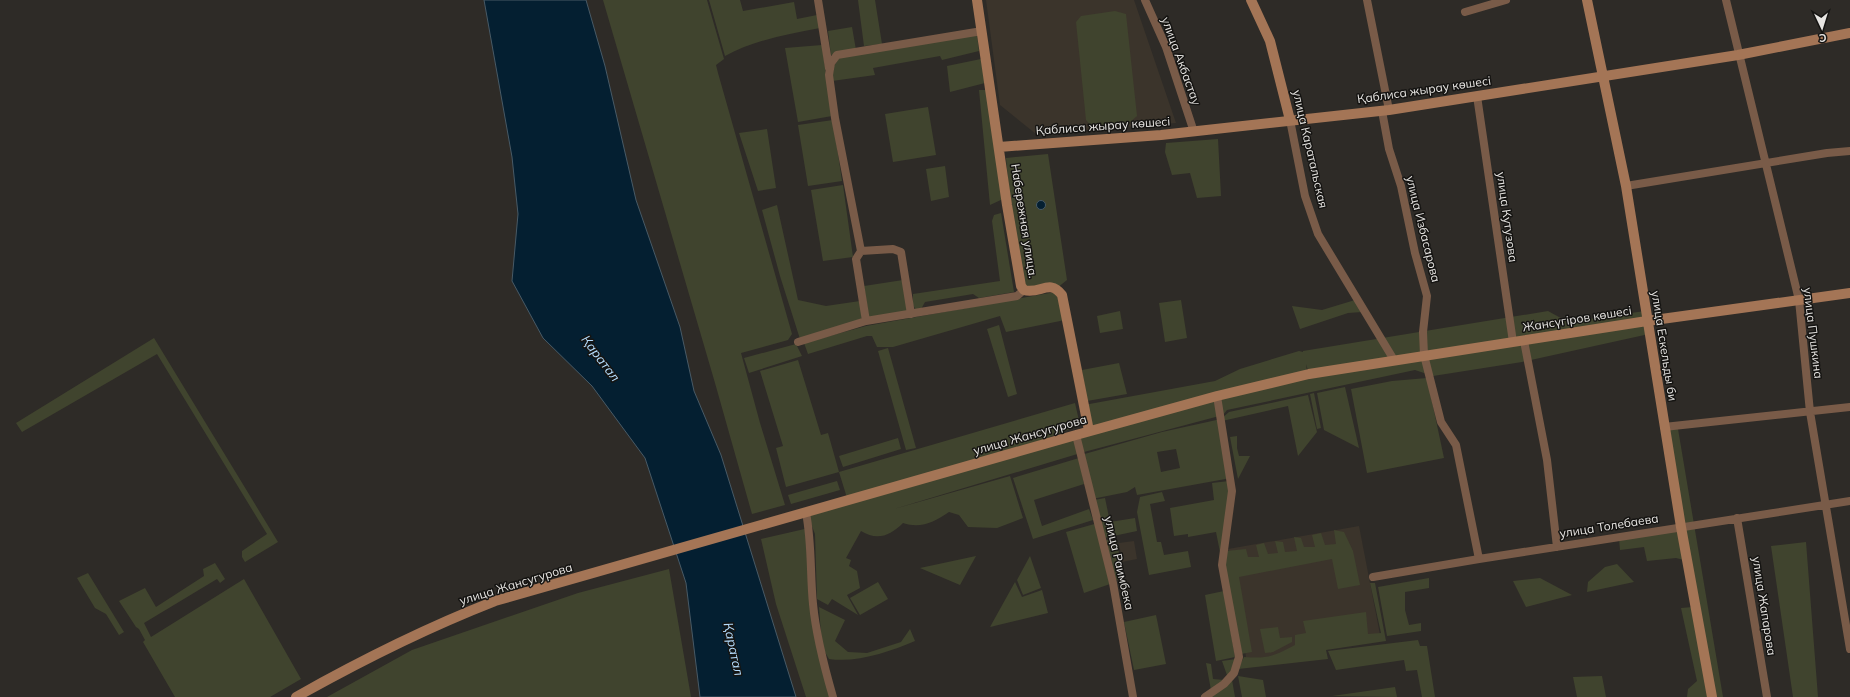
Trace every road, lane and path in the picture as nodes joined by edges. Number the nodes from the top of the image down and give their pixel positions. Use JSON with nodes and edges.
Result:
{"nodes":[{"id":1,"x":818,"y":0,"type":"edge"},
{"id":2,"x":978,"y":0,"type":"edge"},
{"id":3,"x":1144,"y":0,"type":"edge"},
{"id":4,"x":1251,"y":0,"type":"edge"},
{"id":5,"x":1366,"y":0,"type":"edge"},
{"id":6,"x":1506,"y":0,"type":"edge"},
{"id":7,"x":1587,"y":0,"type":"edge"},
{"id":8,"x":1726,"y":0,"type":"edge"},
{"id":9,"x":1465,"y":12,"type":"dead end"},
{"id":10,"x":982,"y":31,"type":"junction"},
{"id":11,"x":1850,"y":33,"type":"edge"},
{"id":12,"x":1738,"y":55,"type":"junction"},
{"id":13,"x":830,"y":69,"type":"junction"},
{"id":14,"x":1603,"y":76,"type":"junction"},
{"id":15,"x":1477,"y":96,"type":"junction"},
{"id":16,"x":1386,"y":110,"type":"junction"},
{"id":17,"x":1290,"y":120,"type":"junction"},
{"id":18,"x":1194,"y":132,"type":"junction"},
{"id":19,"x":999,"y":147,"type":"junction"},
{"id":20,"x":1850,"y":151,"type":"edge"},
{"id":21,"x":1765,"y":163,"type":"junction"},
{"id":22,"x":1626,"y":186,"type":"junction"},
{"id":23,"x":861,"y":251,"type":"junction"},
{"id":24,"x":1024,"y":290,"type":"junction"},
{"id":25,"x":1850,"y":293,"type":"edge"},
{"id":26,"x":1799,"y":300,"type":"junction"},
{"id":27,"x":911,"y":314,"type":"junction"},
{"id":28,"x":866,"y":321,"type":"junction"},
{"id":29,"x":1647,"y":321,"type":"junction"},
{"id":30,"x":1524,"y":341,"type":"junction"},
{"id":31,"x":798,"y":342,"type":"dead end"},
{"id":32,"x":1513,"y":342,"type":"junction"},
{"id":33,"x":1424,"y":354,"type":"junction"},
{"id":34,"x":1394,"y":360,"type":"junction"},
{"id":35,"x":1309,"y":374,"type":"joint"},
{"id":36,"x":1217,"y":396,"type":"junction"},
{"id":37,"x":1850,"y":408,"type":"edge"},
{"id":38,"x":1810,"y":412,"type":"junction"},
{"id":39,"x":1664,"y":427,"type":"junction"},
{"id":40,"x":1089,"y":431,"type":"junction"},
{"id":41,"x":1076,"y":435,"type":"junction"},
{"id":42,"x":1850,"y":501,"type":"edge"},
{"id":43,"x":1824,"y":505,"type":"junction"},
{"id":44,"x":806,"y":513,"type":"junction"},
{"id":45,"x":1737,"y":518,"type":"junction"},
{"id":46,"x":1681,"y":527,"type":"junction"},
{"id":47,"x":1557,"y":547,"type":"junction"},
{"id":48,"x":1479,"y":559,"type":"junction"},
{"id":49,"x":1373,"y":577,"type":"dead end"},
{"id":50,"x":1850,"y":649,"type":"edge"},
{"id":51,"x":296,"y":697,"type":"edge"},
{"id":52,"x":833,"y":697,"type":"edge"},
{"id":53,"x":1133,"y":697,"type":"edge"},
{"id":54,"x":1205,"y":697,"type":"edge"},
{"id":55,"x":1712,"y":697,"type":"edge"},
{"id":56,"x":1767,"y":697,"type":"edge"}],
"edges":[{"from":1,"to":13,"type":"street"},
{"from":2,"to":10,"type":"street","name":"Набережная улица."},
{"from":3,"to":18,"type":"street","name":"улица Акбастау"},
{"from":4,"to":17,"type":"street","name":"улица Каратальская"},
{"from":5,"to":16,"type":"street","name":"улица Избасарова"},
{"from":6,"to":9,"type":"street"},
{"from":7,"to":14,"type":"street","name":"улица Ескельды би"},
{"from":8,"to":12,"type":"street","name":"улица Пушкина"},
{"from":10,"to":13,"type":"street"},
{"from":10,"to":19,"type":"street","name":"Набережная улица."},
{"from":11,"to":12,"type":"street","name":"Қаблиса жырау көшесі"},
{"from":12,"to":14,"type":"street","name":"Қаблиса жырау көшесі"},
{"from":12,"to":21,"type":"street","name":"улица Пушкина"},
{"from":13,"to":23,"type":"street"},
{"from":14,"to":15,"type":"street","name":"Қаблиса жырау көшесі"},
{"from":14,"to":22,"type":"street","name":"улица Ескельды би"},
{"from":15,"to":16,"type":"street","name":"Қаблиса жырау көшесі"},
{"from":15,"to":32,"type":"street","name":"улица Кутузова"},
{"from":16,"to":17,"type":"street","name":"Қаблиса жырау көшесі"},
{"from":16,"to":33,"type":"street","name":"улица Избасарова"},
{"from":17,"to":18,"type":"street","name":"Қаблиса жырау көшесі"},
{"from":17,"to":34,"type":"street","name":"улица Каратальская"},
{"from":18,"to":19,"type":"street","name":"Қаблиса жырау көшесі"},
{"from":19,"to":24,"type":"street","name":"Набережная улица."},
{"from":20,"to":21,"type":"street"},
{"from":21,"to":22,"type":"street"},
{"from":21,"to":26,"type":"street","name":"улица Пушкина"},
{"from":22,"to":29,"type":"street","name":"улица Ескельды би"},
{"from":23,"to":27,"type":"street"},
{"from":23,"to":28,"type":"street"},
{"from":24,"to":27,"type":"street"},
{"from":24,"to":40,"type":"street","name":"Набережная улица."},
{"from":25,"to":26,"type":"street","name":"Жансүгіров көшесі"},
{"from":26,"to":29,"type":"street","name":"Жансүгіров көшесі"},
{"from":26,"to":38,"type":"street","name":"улица Пушкина"},
{"from":27,"to":28,"type":"street"},
{"from":28,"to":31,"type":"street"},
{"from":29,"to":30,"type":"street","name":"Жансүгіров көшесі"},
{"from":29,"to":39,"type":"street","name":"улица Ескельды би"},
{"from":30,"to":32,"type":"street","name":"Жансүгіров көшесі"},
{"from":30,"to":47,"type":"street"},
{"from":32,"to":33,"type":"street","name":"Жансүгіров көшесі"},
{"from":33,"to":34,"type":"street","name":"Жансүгіров көшесі"},
{"from":33,"to":48,"type":"street"},
{"from":34,"to":35,"type":"street","name":"Жансүгіров көшесі"},
{"from":35,"to":36,"type":"street","name":"улица Жансугурова"},
{"from":36,"to":40,"type":"street","name":"улица Жансугурова"},
{"from":36,"to":54,"type":"street"},
{"from":37,"to":38,"type":"street"},
{"from":38,"to":39,"type":"street"},
{"from":38,"to":43,"type":"street","name":"улица Пушкина"},
{"from":39,"to":46,"type":"street","name":"улица Ескельды би"},
{"from":40,"to":41,"type":"street","name":"улица Жансугурова"},
{"from":41,"to":44,"type":"street","name":"улица Жансугурова"},
{"from":41,"to":53,"type":"street","name":"улица Раимбека"},
{"from":42,"to":43,"type":"street","name":"улица Толебаева"},
{"from":43,"to":45,"type":"street","name":"улица Толебаева"},
{"from":43,"to":50,"type":"street","name":"улица Пушкина"},
{"from":44,"to":51,"type":"street","name":"улица Жансугурова"},
{"from":44,"to":52,"type":"street"},
{"from":45,"to":46,"type":"street","name":"улица Толебаева"},
{"from":45,"to":56,"type":"street","name":"улица Жапарова"},
{"from":46,"to":47,"type":"street","name":"улица Толебаева"},
{"from":46,"to":55,"type":"street","name":"улица Ескельды би"},
{"from":47,"to":48,"type":"street","name":"улица Толебаева"},
{"from":48,"to":49,"type":"street","name":"улица Толебаева"}]}
